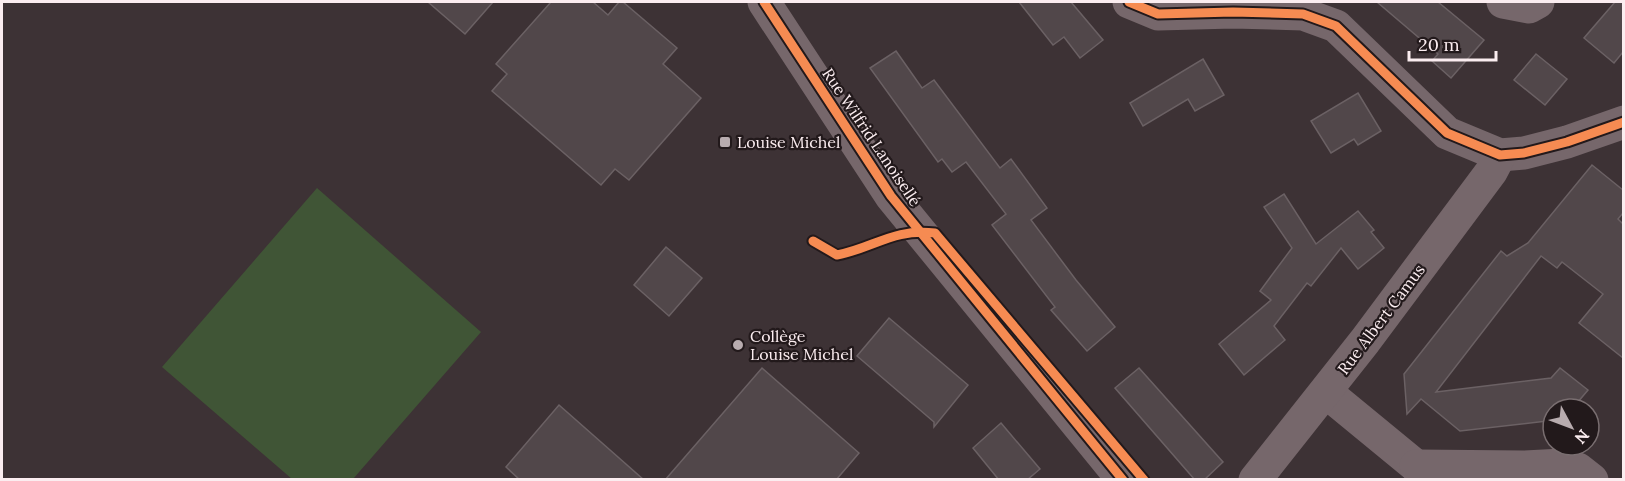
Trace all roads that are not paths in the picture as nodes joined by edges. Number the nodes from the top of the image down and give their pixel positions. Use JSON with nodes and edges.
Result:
{"nodes":[{"id":1,"x":764,"y":2,"type":"edge"},
{"id":2,"x":1129,"y":2,"type":"edge"},
{"id":3,"x":1503,"y":2,"type":"edge"},
{"id":4,"x":1538,"y":2,"type":"edge"},
{"id":5,"x":1623,"y":122,"type":"edge"},
{"id":6,"x":1500,"y":155,"type":"junction"},
{"id":7,"x":1326,"y":392,"type":"junction"},
{"id":8,"x":1543,"y":472,"type":"edge"},
{"id":9,"x":1422,"y":473,"type":"edge"},
{"id":10,"x":1123,"y":480,"type":"edge"},
{"id":11,"x":1255,"y":480,"type":"edge"},
{"id":12,"x":1592,"y":480,"type":"edge"}],
"edges":[{"from":1,"to":10,"type":"street","name":"Rue Wilfrid Lanoisellé"},
{"from":2,"to":6,"type":"street"},
{"from":3,"to":4,"type":"street"},
{"from":5,"to":6,"type":"street"},
{"from":6,"to":7,"type":"street","name":"Rue Albert Camus"},
{"from":7,"to":9,"type":"street"},
{"from":7,"to":11,"type":"street","name":"Rue Albert Camus"},
{"from":8,"to":9,"type":"street"},
{"from":8,"to":12,"type":"street"}]}
